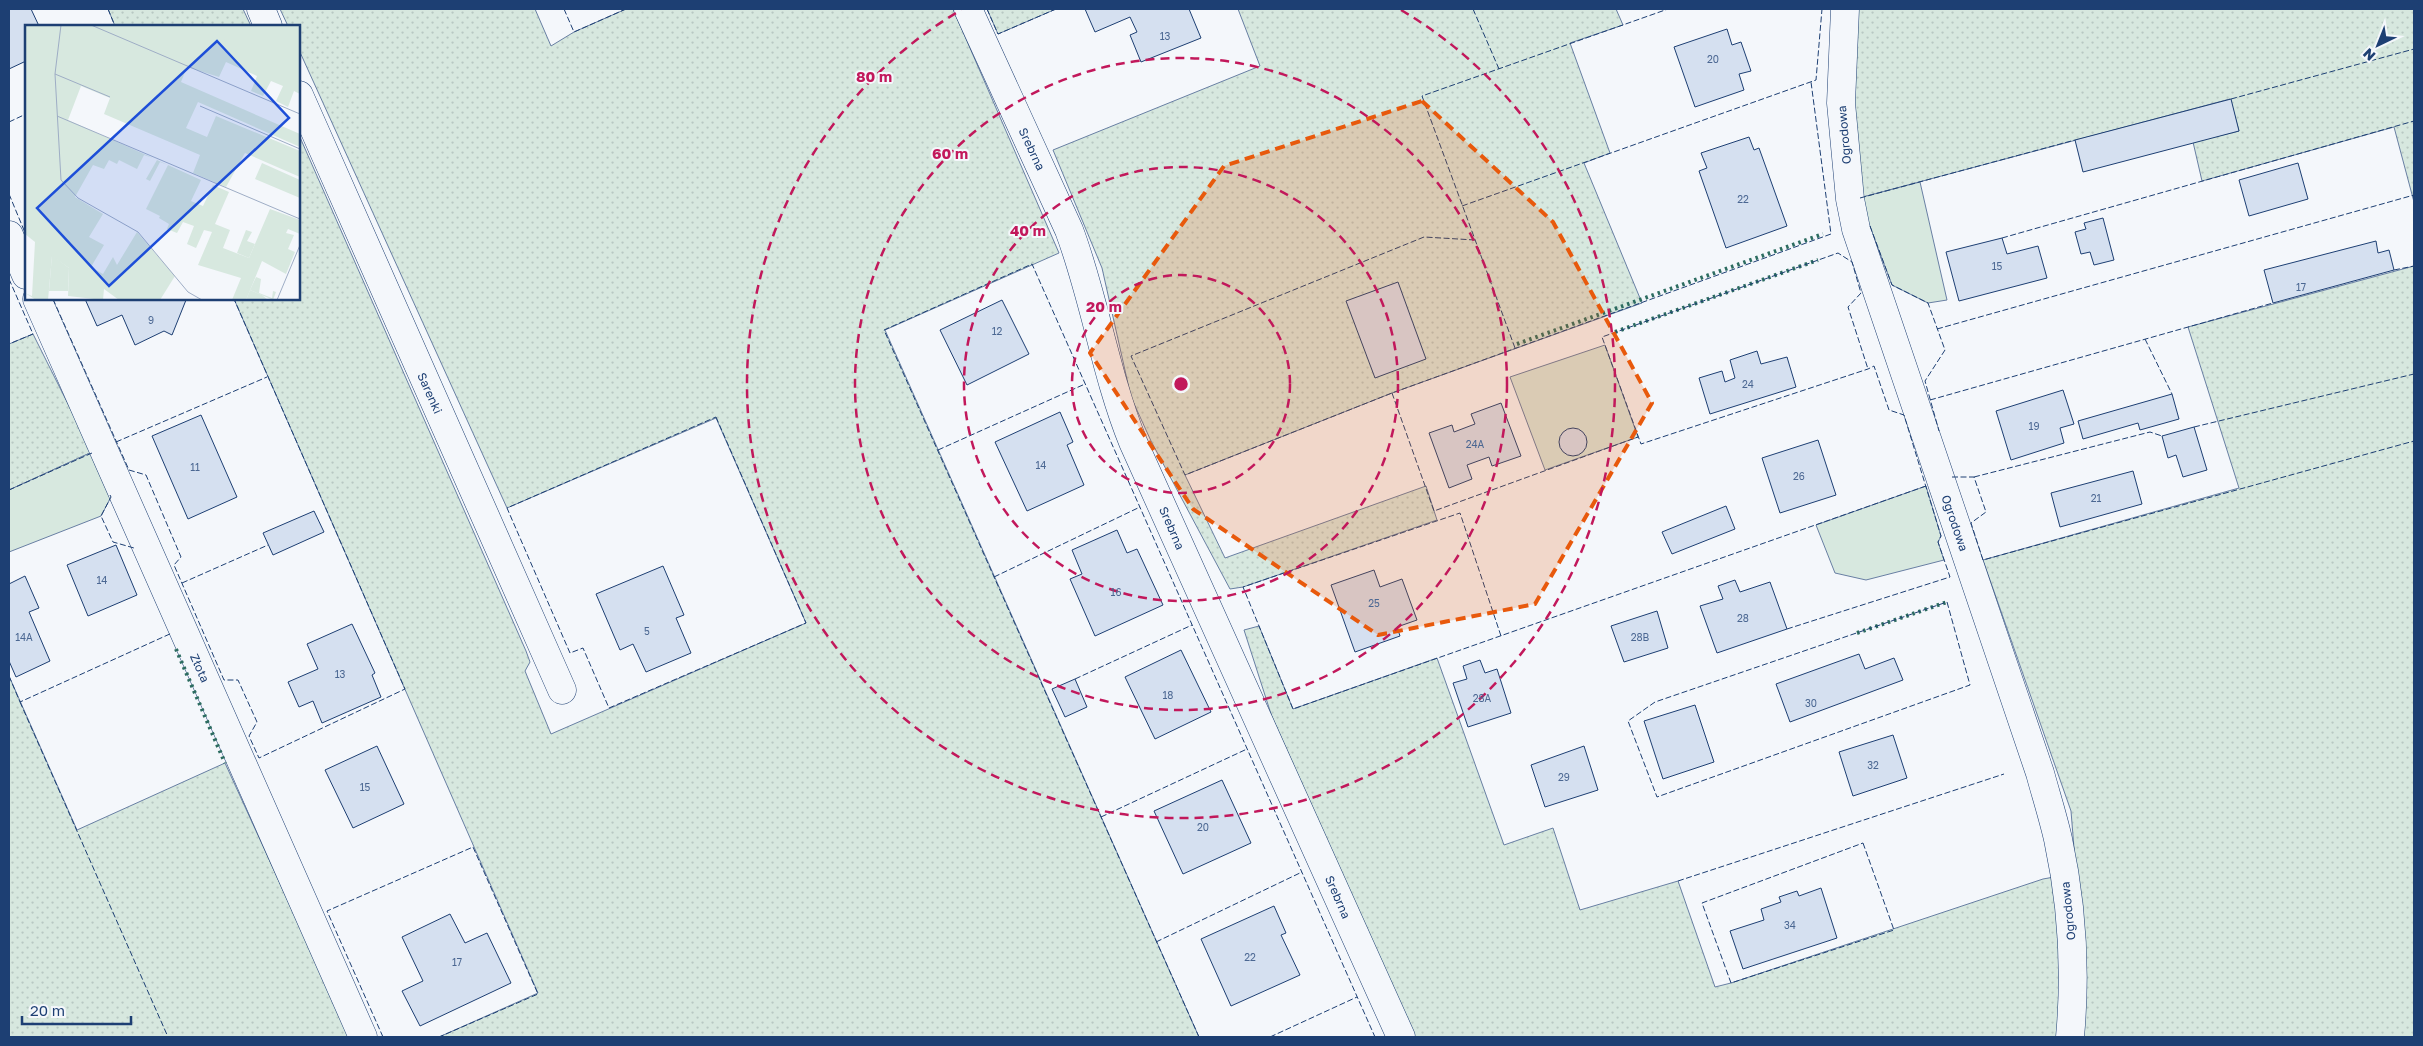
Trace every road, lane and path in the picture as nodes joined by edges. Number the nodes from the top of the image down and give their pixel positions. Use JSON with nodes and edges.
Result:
{"nodes":[{"id":1,"x":260,"y":9,"type":"edge"},
{"id":2,"x":968,"y":9,"type":"edge"},
{"id":3,"x":1845,"y":9,"type":"edge"},
{"id":4,"x":268,"y":25,"type":"edge"},
{"id":5,"x":300,"y":97,"type":"edge"},
{"id":6,"x":9,"y":236,"type":"edge"},
{"id":7,"x":25,"y":273,"type":"edge"},
{"id":8,"x":37,"y":300,"type":"edge"},
{"id":9,"x":562,"y":690,"type":"dead end"},
{"id":10,"x":364,"y":1037,"type":"edge"},
{"id":11,"x":1401,"y":1037,"type":"edge"},
{"id":12,"x":2070,"y":1037,"type":"edge"}],
"edges":[{"from":1,"to":4,"type":"street"},
{"from":2,"to":11,"type":"street","name":"Srebrna"},
{"from":3,"to":12,"type":"street","name":"Ogrodowa"},
{"from":5,"to":9,"type":"street","name":"Sarenki"},
{"from":6,"to":7,"type":"street"},
{"from":8,"to":10,"type":"street","name":"Złota"}]}
